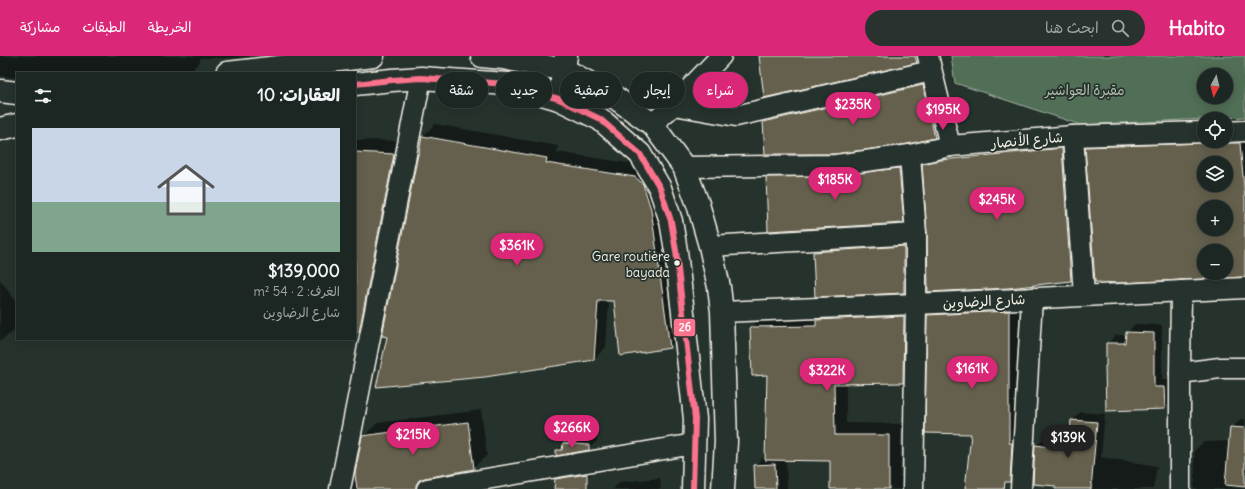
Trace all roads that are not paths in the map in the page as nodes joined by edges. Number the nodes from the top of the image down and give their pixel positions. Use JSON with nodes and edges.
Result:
{"nodes":[{"id":1,"x":373,"y":56,"type":"edge"},
{"id":2,"x":482,"y":56,"type":"edge"},
{"id":3,"x":721,"y":56,"type":"edge"},
{"id":4,"x":565,"y":63,"type":"edge"},
{"id":5,"x":930,"y":64,"type":"edge"},
{"id":6,"x":236,"y":72,"type":"edge"},
{"id":7,"x":422,"y":78,"type":"junction"},
{"id":8,"x":356,"y":84,"type":"edge"},
{"id":9,"x":0,"y":91,"type":"edge"},
{"id":10,"x":16,"y":93,"type":"edge"},
{"id":11,"x":685,"y":94,"type":"edge"},
{"id":12,"x":559,"y":99,"type":"junction"},
{"id":13,"x":685,"y":107,"type":"edge"},
{"id":14,"x":671,"y":108,"type":"edge"},
{"id":15,"x":652,"y":124,"type":"junction"},
{"id":16,"x":16,"y":125,"type":"edge"},
{"id":17,"x":0,"y":128,"type":"edge"},
{"id":18,"x":1245,"y":131,"type":"edge"},
{"id":19,"x":1197,"y":132,"type":"edge"},
{"id":20,"x":1233,"y":132,"type":"edge"},
{"id":21,"x":1073,"y":136,"type":"junction"},
{"id":22,"x":950,"y":146,"type":"junction"},
{"id":23,"x":910,"y":155,"type":"junction"},
{"id":24,"x":684,"y":167,"type":"junction"},
{"id":25,"x":916,"y":234,"type":"junction"},
{"id":26,"x":710,"y":246,"type":"junction"},
{"id":27,"x":1245,"y":288,"type":"edge"},
{"id":28,"x":1181,"y":291,"type":"junction"},
{"id":29,"x":1084,"y":296,"type":"junction"},
{"id":30,"x":1032,"y":298,"type":"junction"},
{"id":31,"x":916,"y":304,"type":"junction"},
{"id":32,"x":722,"y":312,"type":"junction"},
{"id":33,"x":1245,"y":368,"type":"edge"},
{"id":34,"x":1180,"y":373,"type":"junction"},
{"id":35,"x":694,"y":444,"type":"junction"},
{"id":36,"x":340,"y":489,"type":"edge"},
{"id":37,"x":427,"y":489,"type":"edge"},
{"id":38,"x":693,"y":489,"type":"edge"},
{"id":39,"x":723,"y":489,"type":"edge"},
{"id":40,"x":913,"y":489,"type":"edge"},
{"id":41,"x":1020,"y":489,"type":"edge"},
{"id":42,"x":1180,"y":489,"type":"edge"},
{"id":43,"x":1190,"y":489,"type":"edge"}],
"edges":[{"from":1,"to":6,"type":"main road"},
{"from":2,"to":4,"type":"main road"},
{"from":3,"to":11,"type":"street"},
{"from":4,"to":12,"type":"main road"},
{"from":4,"to":15,"type":"main road"},
{"from":5,"to":13,"type":"street"},
{"from":5,"to":22,"type":"street"},
{"from":7,"to":8,"type":"main road"},
{"from":7,"to":12,"type":"main road"},
{"from":7,"to":36,"type":"street"},
{"from":9,"to":10,"type":"main road"},
{"from":12,"to":35,"type":"main road"},
{"from":14,"to":15,"type":"street"},
{"from":15,"to":24,"type":"main road"},
{"from":16,"to":17,"type":"main road"},
{"from":18,"to":20,"type":"street"},
{"from":19,"to":21,"type":"street","name":"شارع الأنصار"},
{"from":21,"to":22,"type":"street","name":"شارع الأنصار"},
{"from":21,"to":29,"type":"street"},
{"from":22,"to":23,"type":"street","name":"شارع الأنصار"},
{"from":23,"to":24,"type":"street","name":"شارع الأنصار"},
{"from":23,"to":25,"type":"street"},
{"from":24,"to":26,"type":"main road"},
{"from":25,"to":26,"type":"street"},
{"from":25,"to":31,"type":"street"},
{"from":26,"to":32,"type":"main road"},
{"from":27,"to":28,"type":"street","name":"شارع الرضاوين"},
{"from":28,"to":29,"type":"street","name":"شارع الرضاوين"},
{"from":28,"to":34,"type":"street"},
{"from":29,"to":30,"type":"street","name":"شارع الرضاوين"},
{"from":30,"to":31,"type":"street","name":"شارع الرضاوين"},
{"from":30,"to":41,"type":"street"},
{"from":31,"to":32,"type":"street","name":"شارع الرضاوين"},
{"from":31,"to":40,"type":"street"},
{"from":32,"to":39,"type":"main road"},
{"from":33,"to":34,"type":"street"},
{"from":34,"to":42,"type":"street"},
{"from":35,"to":37,"type":"street"},
{"from":35,"to":38,"type":"main road"},
{"from":42,"to":43,"type":"street"}]}
